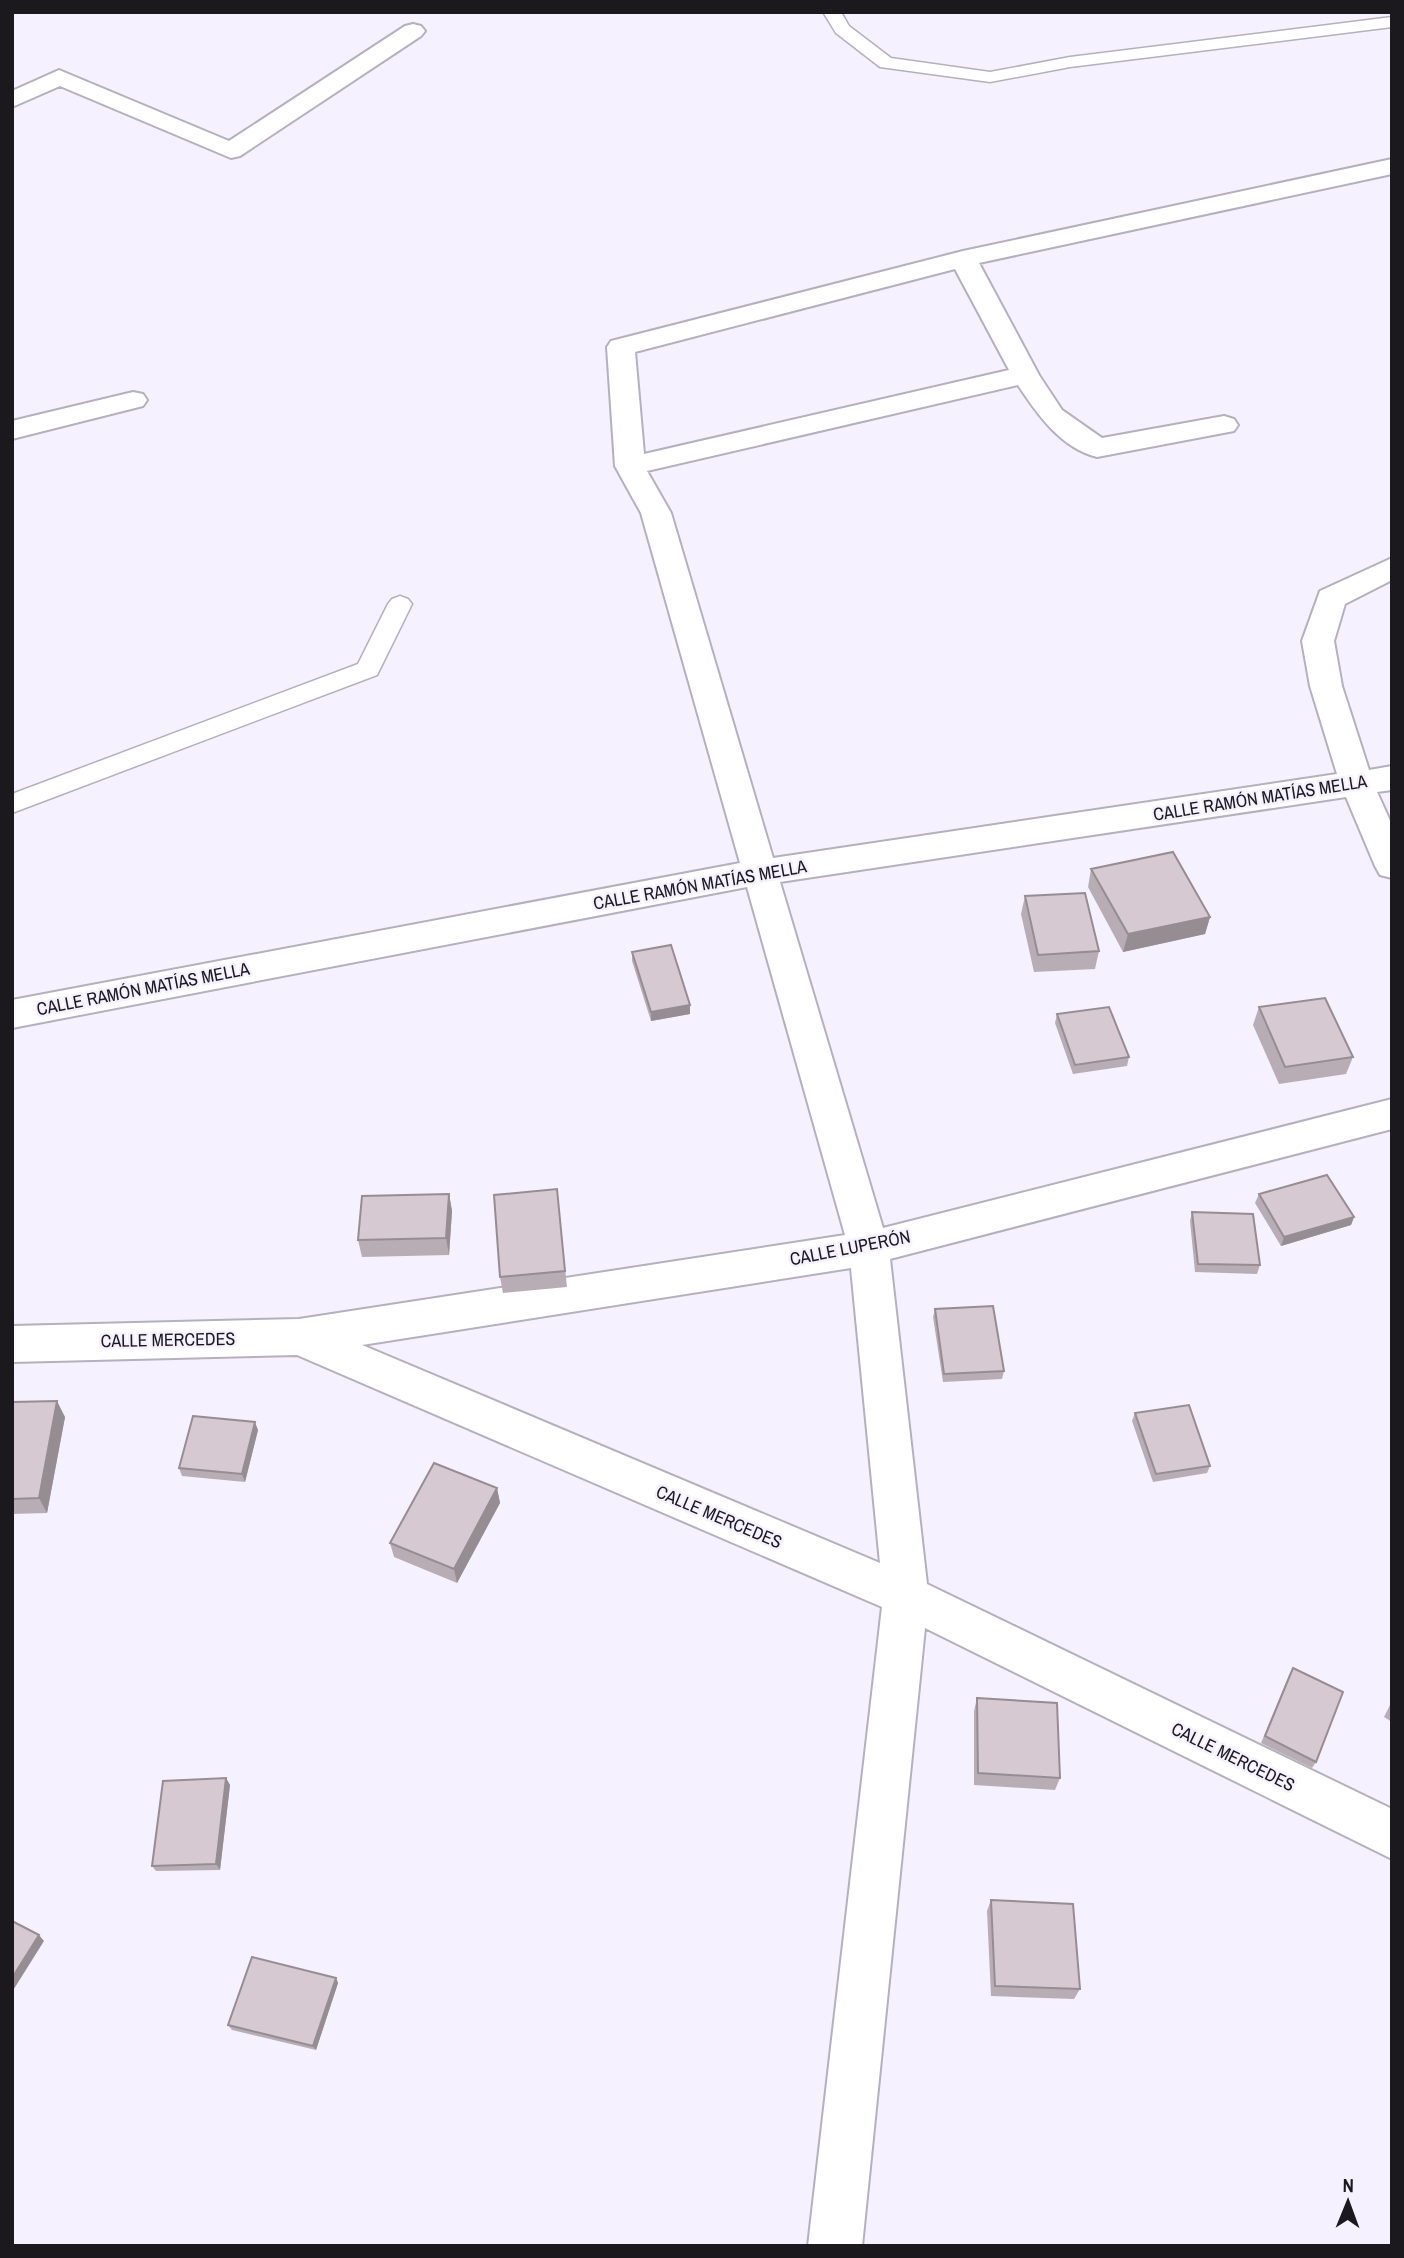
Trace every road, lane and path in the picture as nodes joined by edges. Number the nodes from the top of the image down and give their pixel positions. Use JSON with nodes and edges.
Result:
{"nodes":[{"id":1,"x":832,"y":12,"type":"edge"},
{"id":2,"x":1392,"y":22,"type":"edge"},
{"id":3,"x":412,"y":32,"type":"dead end"},
{"id":4,"x":12,"y":100,"type":"edge"},
{"id":5,"x":1392,"y":166,"type":"edge"},
{"id":6,"x":963,"y":259,"type":"junction"},
{"id":7,"x":1025,"y":375,"type":"junction"},
{"id":8,"x":133,"y":400,"type":"dead end"},
{"id":9,"x":1224,"y":425,"type":"dead end"},
{"id":10,"x":12,"y":430,"type":"edge"},
{"id":11,"x":630,"y":466,"type":"junction"},
{"id":12,"x":1392,"y":568,"type":"edge"},
{"id":13,"x":400,"y":604,"type":"dead end"},
{"id":14,"x":1392,"y":778,"type":"edge"},
{"id":15,"x":1357,"y":784,"type":"junction"},
{"id":16,"x":12,"y":804,"type":"edge"},
{"id":17,"x":1392,"y":866,"type":"edge"},
{"id":18,"x":762,"y":872,"type":"junction"},
{"id":19,"x":12,"y":1014,"type":"edge"},
{"id":20,"x":1392,"y":1114,"type":"edge"},
{"id":21,"x":869,"y":1248,"type":"junction"},
{"id":22,"x":299,"y":1337,"type":"junction"},
{"id":23,"x":12,"y":1344,"type":"edge"},
{"id":24,"x":906,"y":1597,"type":"junction"},
{"id":25,"x":1392,"y":1835,"type":"edge"},
{"id":26,"x":835,"y":2246,"type":"edge"}],
"edges":[{"from":1,"to":2,"type":"lane"},
{"from":3,"to":4,"type":"street"},
{"from":5,"to":6,"type":"street"},
{"from":6,"to":7,"type":"street"},
{"from":6,"to":11,"type":"street"},
{"from":7,"to":9,"type":"street"},
{"from":7,"to":11,"type":"street"},
{"from":8,"to":10,"type":"street"},
{"from":11,"to":18,"type":"street"},
{"from":12,"to":15,"type":"street"},
{"from":13,"to":16,"type":"lane"},
{"from":14,"to":15,"type":"street","name":"CALLE RAMÓN MATÍAS MELLA"},
{"from":15,"to":17,"type":"street"},
{"from":15,"to":18,"type":"street","name":"CALLE RAMÓN MATÍAS MELLA"},
{"from":18,"to":19,"type":"street","name":"CALLE RAMÓN MATÍAS MELLA"},
{"from":18,"to":21,"type":"street"},
{"from":20,"to":21,"type":"street","name":"CALLE LUPERÓN"},
{"from":21,"to":22,"type":"street","name":"CALLE LUPERÓN"},
{"from":21,"to":24,"type":"street"},
{"from":22,"to":23,"type":"street","name":"CALLE MERCEDES"},
{"from":22,"to":24,"type":"street","name":"CALLE MERCEDES"},
{"from":24,"to":25,"type":"street","name":"CALLE MERCEDES"},
{"from":24,"to":26,"type":"street"}]}
